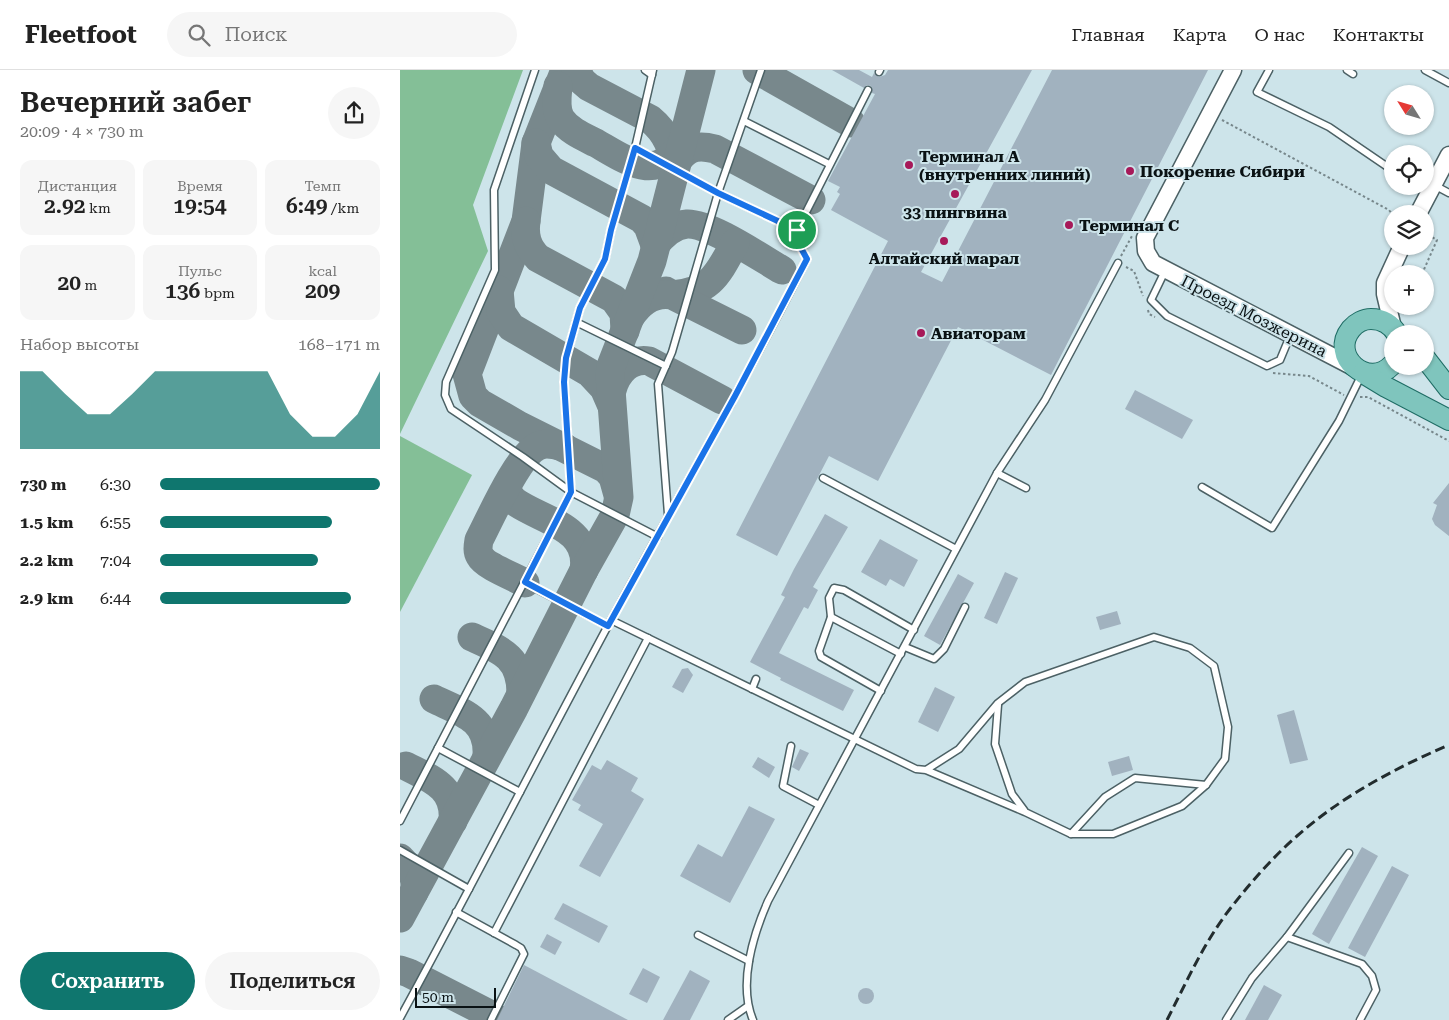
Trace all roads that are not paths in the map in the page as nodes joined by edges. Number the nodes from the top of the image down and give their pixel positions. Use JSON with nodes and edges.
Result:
{"nodes":[{"id":1,"x":535,"y":70,"type":"edge"},
{"id":2,"x":645,"y":70,"type":"edge"},
{"id":3,"x":761,"y":70,"type":"edge"},
{"id":4,"x":1233,"y":70,"type":"edge"},
{"id":5,"x":1269,"y":70,"type":"edge"},
{"id":6,"x":1425,"y":70,"type":"edge"},
{"id":7,"x":653,"y":72,"type":"edge"},
{"id":8,"x":1449,"y":83,"type":"edge"},
{"id":9,"x":868,"y":90,"type":"dead end"},
{"id":10,"x":744,"y":121,"type":"junction"},
{"id":11,"x":635,"y":148,"type":"junction"},
{"id":12,"x":1449,"y":155,"type":"edge"},
{"id":13,"x":829,"y":164,"type":"junction"},
{"id":14,"x":1384,"y":165,"type":"edge"},
{"id":15,"x":1434,"y":180,"type":"edge"},
{"id":16,"x":1434,"y":190,"type":"edge"},
{"id":17,"x":718,"y":193,"type":"junction"},
{"id":18,"x":1449,"y":193,"type":"edge"},
{"id":19,"x":797,"y":230,"type":"junction"},
{"id":20,"x":1398,"y":255,"type":"edge"},
{"id":21,"x":1118,"y":263,"type":"dead end"},
{"id":22,"x":1159,"y":266,"type":"junction"},
{"id":23,"x":576,"y":322,"type":"junction"},
{"id":24,"x":1389,"y":325,"type":"edge"},
{"id":25,"x":1394,"y":325,"type":"edge"},
{"id":26,"x":1291,"y":335,"type":"junction"},
{"id":27,"x":666,"y":366,"type":"junction"},
{"id":28,"x":1359,"y":370,"type":"junction"},
{"id":29,"x":1434,"y":370,"type":"edge"},
{"id":30,"x":1384,"y":371,"type":"edge"},
{"id":31,"x":1449,"y":390,"type":"edge"},
{"id":32,"x":1449,"y":420,"type":"edge"},
{"id":33,"x":997,"y":473,"type":"junction"},
{"id":34,"x":823,"y":478,"type":"dead end"},
{"id":35,"x":1202,"y":487,"type":"dead end"},
{"id":36,"x":1026,"y":488,"type":"dead end"},
{"id":37,"x":571,"y":492,"type":"junction"},
{"id":38,"x":668,"y":515,"type":"junction"},
{"id":39,"x":658,"y":537,"type":"junction"},
{"id":40,"x":956,"y":549,"type":"junction"},
{"id":41,"x":525,"y":582,"type":"junction"},
{"id":42,"x":965,"y":607,"type":"dead end"},
{"id":43,"x":831,"y":617,"type":"junction"},
{"id":44,"x":610,"y":623,"type":"junction"},
{"id":45,"x":914,"y":630,"type":"junction"},
{"id":46,"x":648,"y":638,"type":"junction"},
{"id":47,"x":905,"y":647,"type":"junction"},
{"id":48,"x":901,"y":654,"type":"junction"},
{"id":49,"x":756,"y":680,"type":"dead end"},
{"id":50,"x":752,"y":689,"type":"junction"},
{"id":51,"x":881,"y":691,"type":"junction"},
{"id":52,"x":998,"y":703,"type":"junction"},
{"id":53,"x":855,"y":740,"type":"junction"},
{"id":54,"x":791,"y":746,"type":"dead end"},
{"id":55,"x":438,"y":748,"type":"junction"},
{"id":56,"x":926,"y":770,"type":"junction"},
{"id":57,"x":1206,"y":785,"type":"junction"},
{"id":58,"x":520,"y":792,"type":"junction"},
{"id":59,"x":819,"y":806,"type":"junction"},
{"id":60,"x":1025,"y":812,"type":"junction"},
{"id":61,"x":400,"y":820,"type":"edge"},
{"id":62,"x":1071,"y":834,"type":"junction"},
{"id":63,"x":400,"y":850,"type":"edge"},
{"id":64,"x":1349,"y":853,"type":"dead end"},
{"id":65,"x":469,"y":889,"type":"junction"},
{"id":66,"x":456,"y":912,"type":"junction"},
{"id":67,"x":494,"y":933,"type":"junction"},
{"id":68,"x":698,"y":934,"type":"dead end"},
{"id":69,"x":1287,"y":937,"type":"junction"},
{"id":70,"x":749,"y":961,"type":"junction"},
{"id":71,"x":748,"y":1006,"type":"junction"},
{"id":72,"x":400,"y":1018,"type":"edge"},
{"id":73,"x":491,"y":1020,"type":"edge"},
{"id":74,"x":728,"y":1020,"type":"edge"},
{"id":75,"x":754,"y":1020,"type":"edge"},
{"id":76,"x":1226,"y":1020,"type":"edge"},
{"id":77,"x":1360,"y":1020,"type":"edge"}],
"edges":[{"from":1,"to":37,"type":"lane"},
{"from":2,"to":7,"type":"lane"},
{"from":3,"to":10,"type":"lane"},
{"from":4,"to":22,"type":"street"},
{"from":5,"to":14,"type":"lane"},
{"from":6,"to":8,"type":"lane"},
{"from":7,"to":11,"type":"lane"},
{"from":9,"to":13,"type":"lane"},
{"from":10,"to":13,"type":"lane"},
{"from":10,"to":17,"type":"lane"},
{"from":11,"to":17,"type":"lane"},
{"from":11,"to":23,"type":"lane"},
{"from":12,"to":15,"type":"street"},
{"from":13,"to":19,"type":"lane"},
{"from":16,"to":18,"type":"lane"},
{"from":17,"to":19,"type":"lane"},
{"from":17,"to":27,"type":"lane"},
{"from":19,"to":38,"type":"lane"},
{"from":20,"to":25,"type":"street"},
{"from":21,"to":33,"type":"lane"},
{"from":22,"to":26,"type":"street","name":"Проезд Мозжерина"},
{"from":22,"to":26,"type":"lane"},
{"from":23,"to":27,"type":"lane"},
{"from":23,"to":37,"type":"lane"},
{"from":24,"to":28,"type":"main road","name":"Проезд Мозжерина"},
{"from":26,"to":28,"type":"street","name":"Проезд Мозжерина"},
{"from":27,"to":38,"type":"lane"},
{"from":28,"to":30,"type":"main road"},
{"from":28,"to":32,"type":"main road"},
{"from":28,"to":35,"type":"lane"},
{"from":29,"to":31,"type":"main road"},
{"from":33,"to":36,"type":"lane"},
{"from":33,"to":40,"type":"lane"},
{"from":34,"to":40,"type":"lane"},
{"from":37,"to":39,"type":"lane"},
{"from":37,"to":41,"type":"lane"},
{"from":38,"to":39,"type":"lane"},
{"from":39,"to":44,"type":"lane"},
{"from":40,"to":45,"type":"lane"},
{"from":41,"to":44,"type":"lane"},
{"from":41,"to":55,"type":"lane"},
{"from":42,"to":47,"type":"lane"},
{"from":43,"to":45,"type":"lane"},
{"from":43,"to":48,"type":"lane"},
{"from":43,"to":51,"type":"lane"},
{"from":44,"to":46,"type":"lane"},
{"from":44,"to":58,"type":"lane"},
{"from":45,"to":47,"type":"lane"},
{"from":46,"to":50,"type":"lane"},
{"from":46,"to":67,"type":"lane"},
{"from":47,"to":48,"type":"lane"},
{"from":48,"to":51,"type":"lane"},
{"from":49,"to":50,"type":"lane"},
{"from":50,"to":53,"type":"lane"},
{"from":51,"to":53,"type":"lane"},
{"from":52,"to":56,"type":"lane"},
{"from":52,"to":57,"type":"lane"},
{"from":52,"to":60,"type":"lane"},
{"from":53,"to":56,"type":"lane"},
{"from":53,"to":59,"type":"lane"},
{"from":54,"to":59,"type":"lane"},
{"from":55,"to":58,"type":"lane"},
{"from":55,"to":61,"type":"lane"},
{"from":56,"to":60,"type":"lane"},
{"from":57,"to":62,"type":"lane"},
{"from":57,"to":62,"type":"lane"},
{"from":58,"to":65,"type":"lane"},
{"from":59,"to":70,"type":"lane"},
{"from":60,"to":62,"type":"lane"},
{"from":63,"to":65,"type":"lane"},
{"from":64,"to":69,"type":"lane"},
{"from":65,"to":66,"type":"lane"},
{"from":66,"to":67,"type":"lane"},
{"from":66,"to":72,"type":"lane"},
{"from":67,"to":73,"type":"lane"},
{"from":68,"to":70,"type":"lane"},
{"from":69,"to":76,"type":"lane"},
{"from":69,"to":77,"type":"lane"},
{"from":70,"to":71,"type":"lane"},
{"from":71,"to":74,"type":"lane"},
{"from":71,"to":75,"type":"lane"}]}
